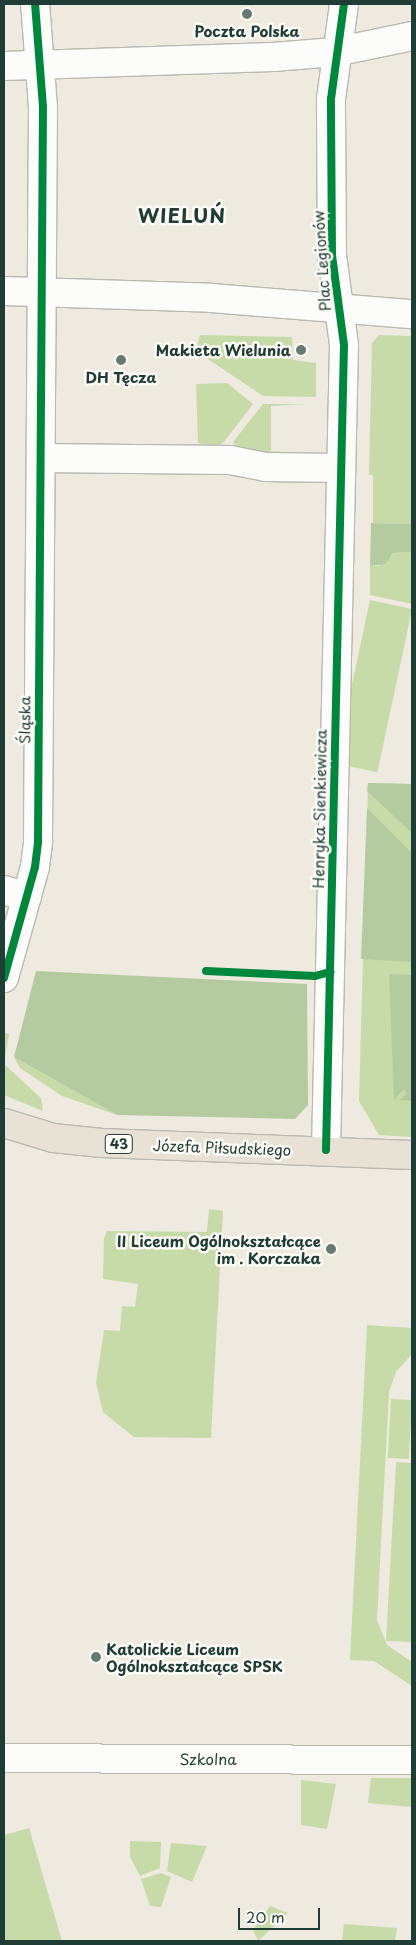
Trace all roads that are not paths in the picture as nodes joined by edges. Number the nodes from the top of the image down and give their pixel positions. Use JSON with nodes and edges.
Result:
{"nodes":[{"id":1,"x":35,"y":4,"type":"edge"},
{"id":2,"x":344,"y":4,"type":"edge"},
{"id":3,"x":412,"y":36,"type":"edge"},
{"id":4,"x":336,"y":52,"type":"junction"},
{"id":5,"x":40,"y":65,"type":"junction"},
{"id":6,"x":4,"y":66,"type":"edge"},
{"id":7,"x":4,"y":291,"type":"edge"},
{"id":8,"x":41,"y":291,"type":"junction"},
{"id":9,"x":337,"y":310,"type":"junction"},
{"id":10,"x":412,"y":314,"type":"edge"},
{"id":11,"x":41,"y":458,"type":"junction"},
{"id":12,"x":341,"y":468,"type":"junction"},
{"id":13,"x":16,"y":894,"type":"edge"},
{"id":14,"x":4,"y":978,"type":"edge"},
{"id":15,"x":4,"y":1123,"type":"edge"},
{"id":16,"x":326,"y":1150,"type":"junction"},
{"id":17,"x":412,"y":1154,"type":"edge"},
{"id":18,"x":4,"y":1758,"type":"edge"},
{"id":19,"x":412,"y":1760,"type":"edge"}],
"edges":[{"from":1,"to":5,"type":"street"},
{"from":2,"to":4,"type":"street","name":"Plac Legionów"},
{"from":3,"to":4,"type":"street"},
{"from":4,"to":5,"type":"street"},
{"from":4,"to":9,"type":"street","name":"Plac Legionów"},
{"from":5,"to":6,"type":"street"},
{"from":5,"to":8,"type":"street"},
{"from":7,"to":8,"type":"street","name":"Plac Legionów"},
{"from":8,"to":9,"type":"street","name":"Plac Legionów"},
{"from":8,"to":11,"type":"street"},
{"from":9,"to":10,"type":"street"},
{"from":9,"to":12,"type":"street","name":"Plac Legionów"},
{"from":11,"to":12,"type":"street"},
{"from":11,"to":13,"type":"street","name":"Śląska"},
{"from":12,"to":16,"type":"street","name":"Henryka Sienkiewicza"},
{"from":13,"to":14,"type":"street","name":"Śląska"},
{"from":15,"to":16,"type":"main road","name":"Józefa Piłsudskiego","number":"43"},
{"from":16,"to":17,"type":"main road","name":"Józefa Piłsudskiego","number":"43"},
{"from":18,"to":19,"type":"street","name":"Szkolna"}]}
